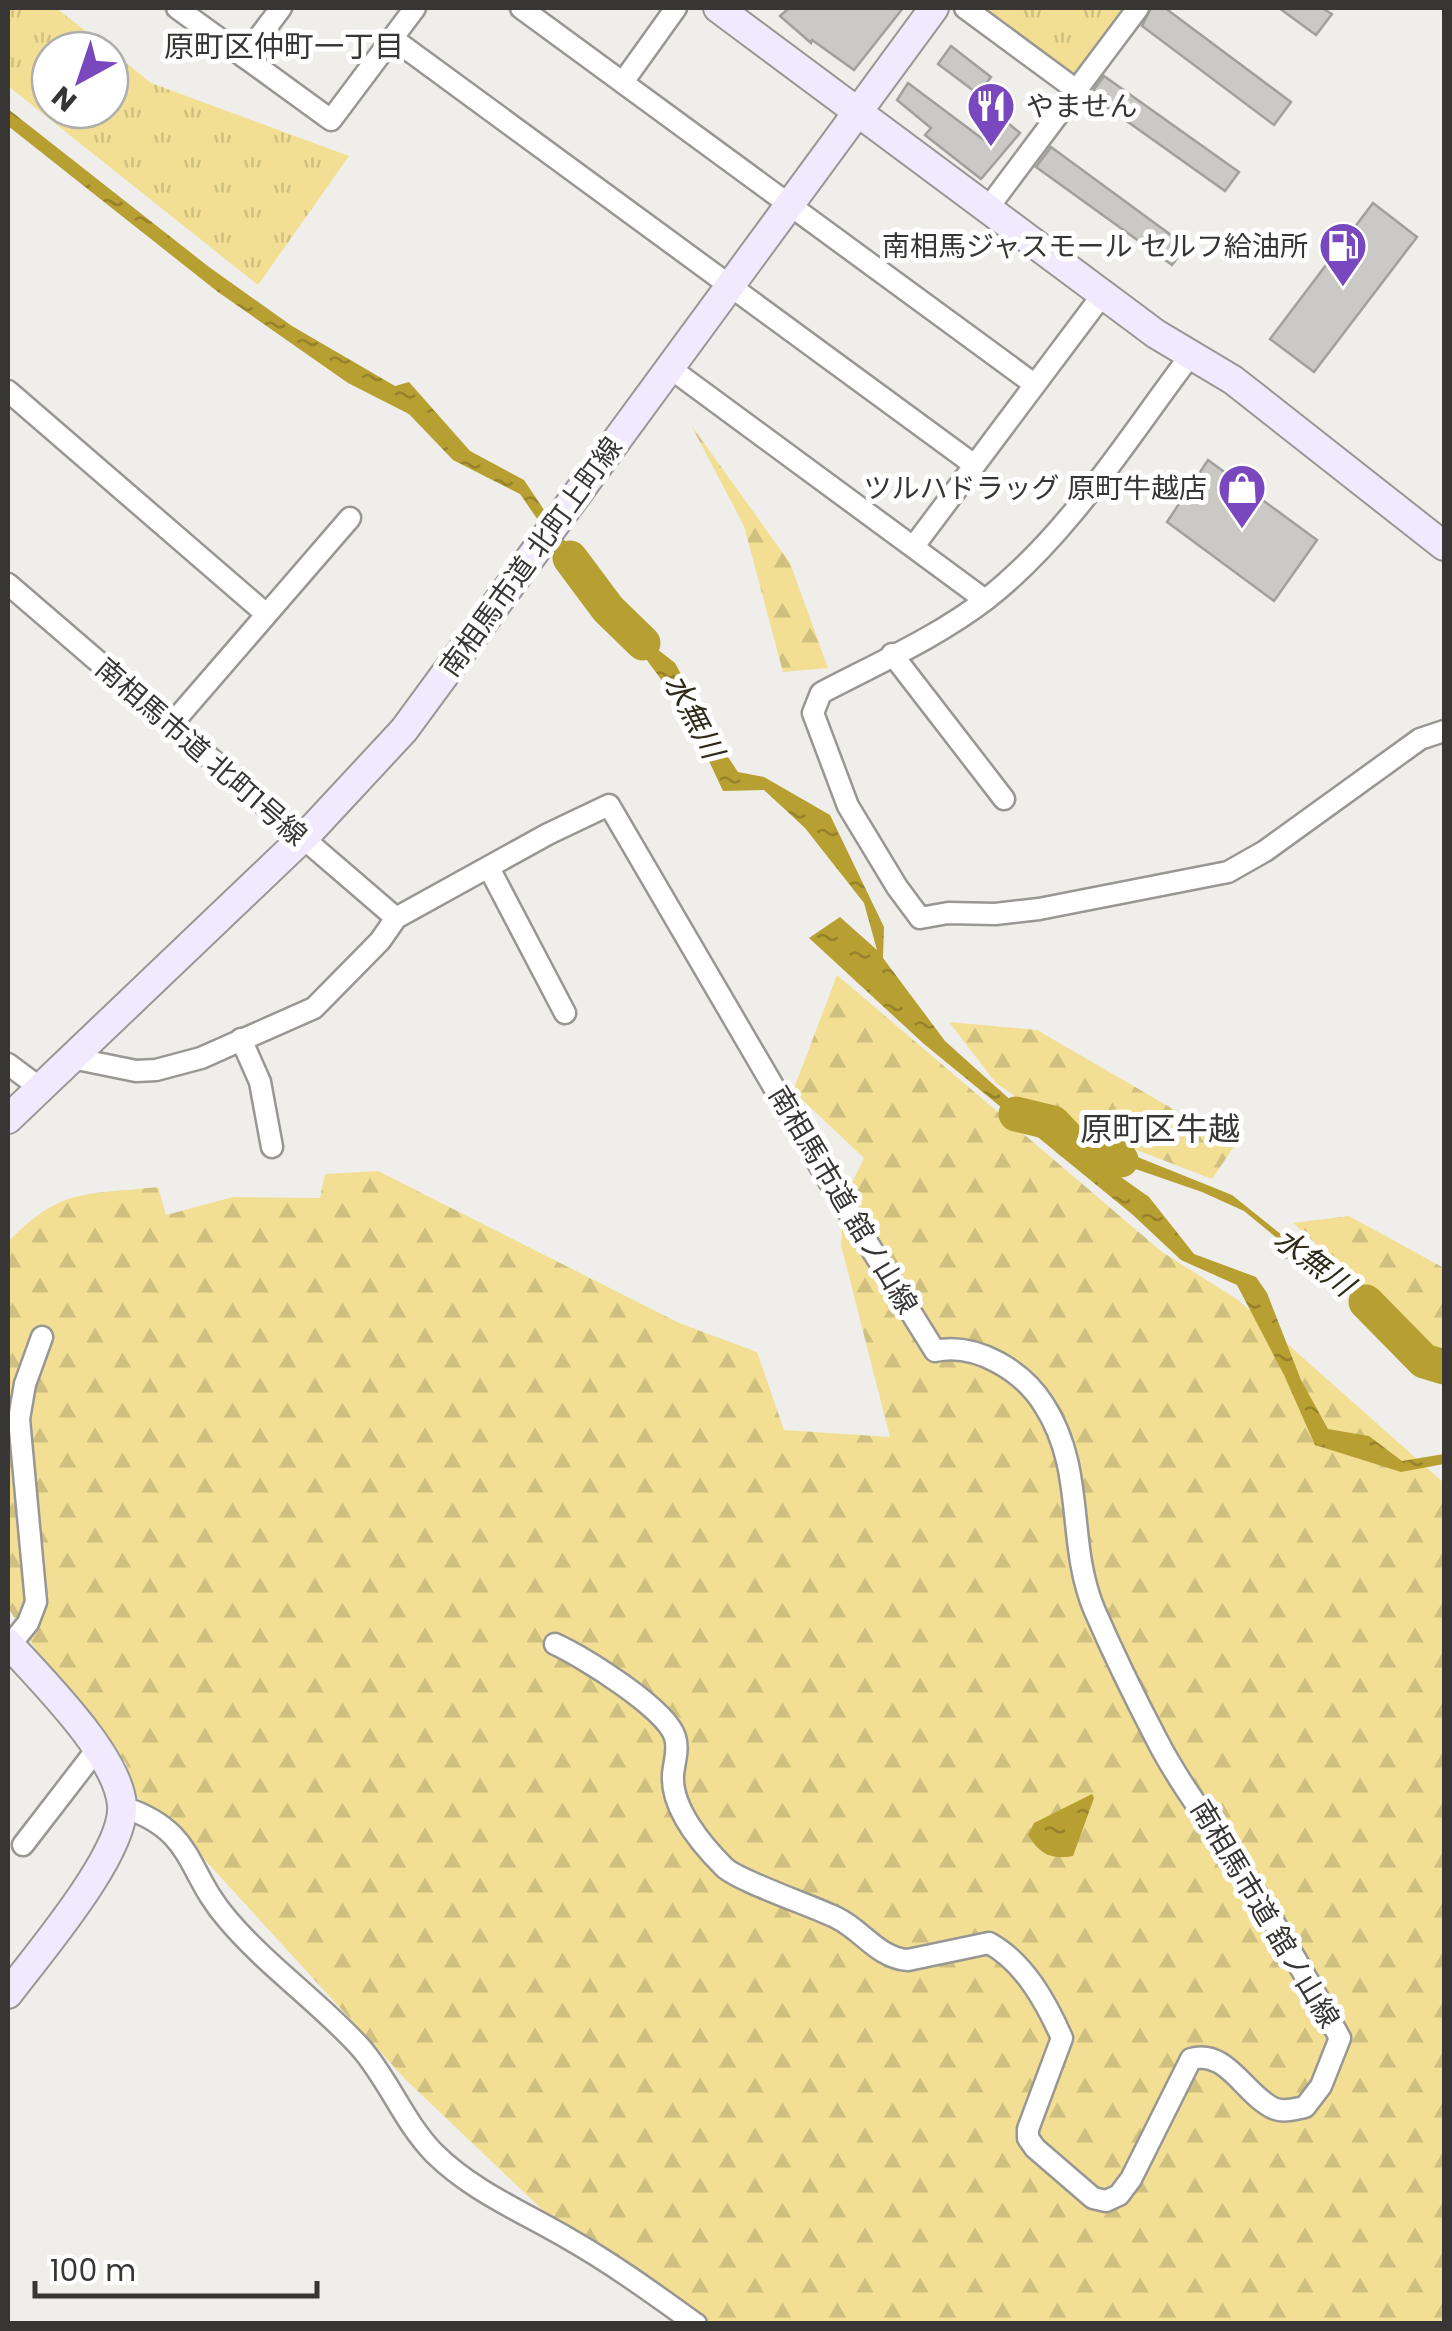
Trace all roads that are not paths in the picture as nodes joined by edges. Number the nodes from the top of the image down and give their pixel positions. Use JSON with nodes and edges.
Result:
{"nodes":[{"id":1,"x":177,"y":8,"type":"edge"},
{"id":2,"x":282,"y":8,"type":"edge"},
{"id":3,"x":415,"y":8,"type":"edge"},
{"id":4,"x":521,"y":8,"type":"edge"},
{"id":5,"x":676,"y":8,"type":"edge"},
{"id":6,"x":718,"y":8,"type":"edge"},
{"id":7,"x":934,"y":8,"type":"edge"},
{"id":8,"x":965,"y":8,"type":"edge"},
{"id":9,"x":1138,"y":8,"type":"edge"},
{"id":10,"x":392,"y":38,"type":"junction"},
{"id":11,"x":244,"y":57,"type":"junction"},
{"id":12,"x":623,"y":82,"type":"junction"},
{"id":13,"x":1075,"y":89,"type":"junction"},
{"id":14,"x":856,"y":110,"type":"junction"},
{"id":15,"x":790,"y":203,"type":"junction"},
{"id":16,"x":988,"y":208,"type":"junction"},
{"id":17,"x":731,"y":285,"type":"junction"},
{"id":18,"x":1103,"y":294,"type":"junction"},
{"id":19,"x":1190,"y":356,"type":"junction"},
{"id":20,"x":666,"y":374,"type":"junction"},
{"id":21,"x":1034,"y":384,"type":"junction"},
{"id":22,"x":8,"y":391,"type":"edge"},
{"id":23,"x":974,"y":464,"type":"junction"},
{"id":24,"x":350,"y":518,"type":"dead end"},
{"id":25,"x":914,"y":546,"type":"junction"},
{"id":26,"x":1444,"y":546,"type":"edge"},
{"id":27,"x":8,"y":584,"type":"edge"},
{"id":28,"x":985,"y":600,"type":"junction"},
{"id":29,"x":266,"y":614,"type":"junction"},
{"id":30,"x":892,"y":654,"type":"junction"},
{"id":31,"x":171,"y":725,"type":"junction"},
{"id":32,"x":1444,"y":731,"type":"edge"},
{"id":33,"x":1004,"y":799,"type":"dead end"},
{"id":34,"x":302,"y":839,"type":"junction"},
{"id":35,"x":489,"y":868,"type":"junction"},
{"id":36,"x":396,"y":918,"type":"junction"},
{"id":37,"x":565,"y":1013,"type":"dead end"},
{"id":38,"x":241,"y":1039,"type":"junction"},
{"id":39,"x":72,"y":1058,"type":"junction"},
{"id":40,"x":8,"y":1064,"type":"edge"},
{"id":41,"x":40,"y":1088,"type":"junction"},
{"id":42,"x":8,"y":1119,"type":"edge"},
{"id":43,"x":272,"y":1147,"type":"dead end"},
{"id":44,"x":42,"y":1337,"type":"dead end"},
{"id":45,"x":9,"y":1644,"type":"edge"},
{"id":46,"x":555,"y":1644,"type":"dead end"},
{"id":47,"x":97,"y":1749,"type":"junction"},
{"id":48,"x":123,"y":1807,"type":"junction"},
{"id":49,"x":23,"y":1844,"type":"dead end"},
{"id":50,"x":8,"y":1994,"type":"edge"},
{"id":51,"x":696,"y":2324,"type":"edge"}],
"edges":[{"from":1,"to":11,"type":"street"},
{"from":2,"to":11,"type":"street"},
{"from":3,"to":10,"type":"street"},
{"from":4,"to":12,"type":"street"},
{"from":5,"to":12,"type":"street"},
{"from":6,"to":14,"type":"street"},
{"from":7,"to":14,"type":"street","name":"南相馬市道 北町上町線"},
{"from":8,"to":13,"type":"street"},
{"from":9,"to":13,"type":"street"},
{"from":10,"to":11,"type":"street"},
{"from":10,"to":17,"type":"street"},
{"from":12,"to":15,"type":"street"},
{"from":13,"to":16,"type":"street"},
{"from":14,"to":15,"type":"street","name":"南相馬市道 北町上町線"},
{"from":14,"to":16,"type":"street"},
{"from":15,"to":17,"type":"street","name":"南相馬市道 北町上町線"},
{"from":15,"to":21,"type":"street"},
{"from":16,"to":18,"type":"street"},
{"from":17,"to":20,"type":"street","name":"南相馬市道 北町上町線"},
{"from":17,"to":23,"type":"street"},
{"from":18,"to":19,"type":"street"},
{"from":18,"to":21,"type":"street"},
{"from":19,"to":26,"type":"street"},
{"from":19,"to":28,"type":"street"},
{"from":20,"to":25,"type":"street"},
{"from":20,"to":34,"type":"street","name":"南相馬市道 北町上町線"},
{"from":21,"to":23,"type":"street"},
{"from":22,"to":29,"type":"street"},
{"from":23,"to":25,"type":"street"},
{"from":24,"to":29,"type":"street"},
{"from":25,"to":28,"type":"street"},
{"from":27,"to":31,"type":"street","name":"南相馬市道 北町1号線"},
{"from":28,"to":30,"type":"street"},
{"from":29,"to":31,"type":"street"},
{"from":30,"to":32,"type":"street"},
{"from":30,"to":33,"type":"street"},
{"from":31,"to":34,"type":"street","name":"南相馬市道 北町1号線"},
{"from":34,"to":36,"type":"street","name":"南相馬市道 北町1号線"},
{"from":34,"to":39,"type":"street","name":"南相馬市道 北町上町線"},
{"from":35,"to":36,"type":"street"},
{"from":35,"to":37,"type":"street"},
{"from":35,"to":46,"type":"street","name":"南相馬市道 舘ノ山線"},
{"from":36,"to":38,"type":"street"},
{"from":38,"to":39,"type":"street"},
{"from":38,"to":43,"type":"street"},
{"from":39,"to":41,"type":"street","name":"南相馬市道 北町上町線"},
{"from":40,"to":41,"type":"street"},
{"from":41,"to":42,"type":"street","name":"南相馬市道 北町上町線"},
{"from":44,"to":45,"type":"street"},
{"from":45,"to":47,"type":"street"},
{"from":47,"to":48,"type":"street"},
{"from":47,"to":49,"type":"street"},
{"from":48,"to":50,"type":"street"},
{"from":48,"to":51,"type":"street"}]}
